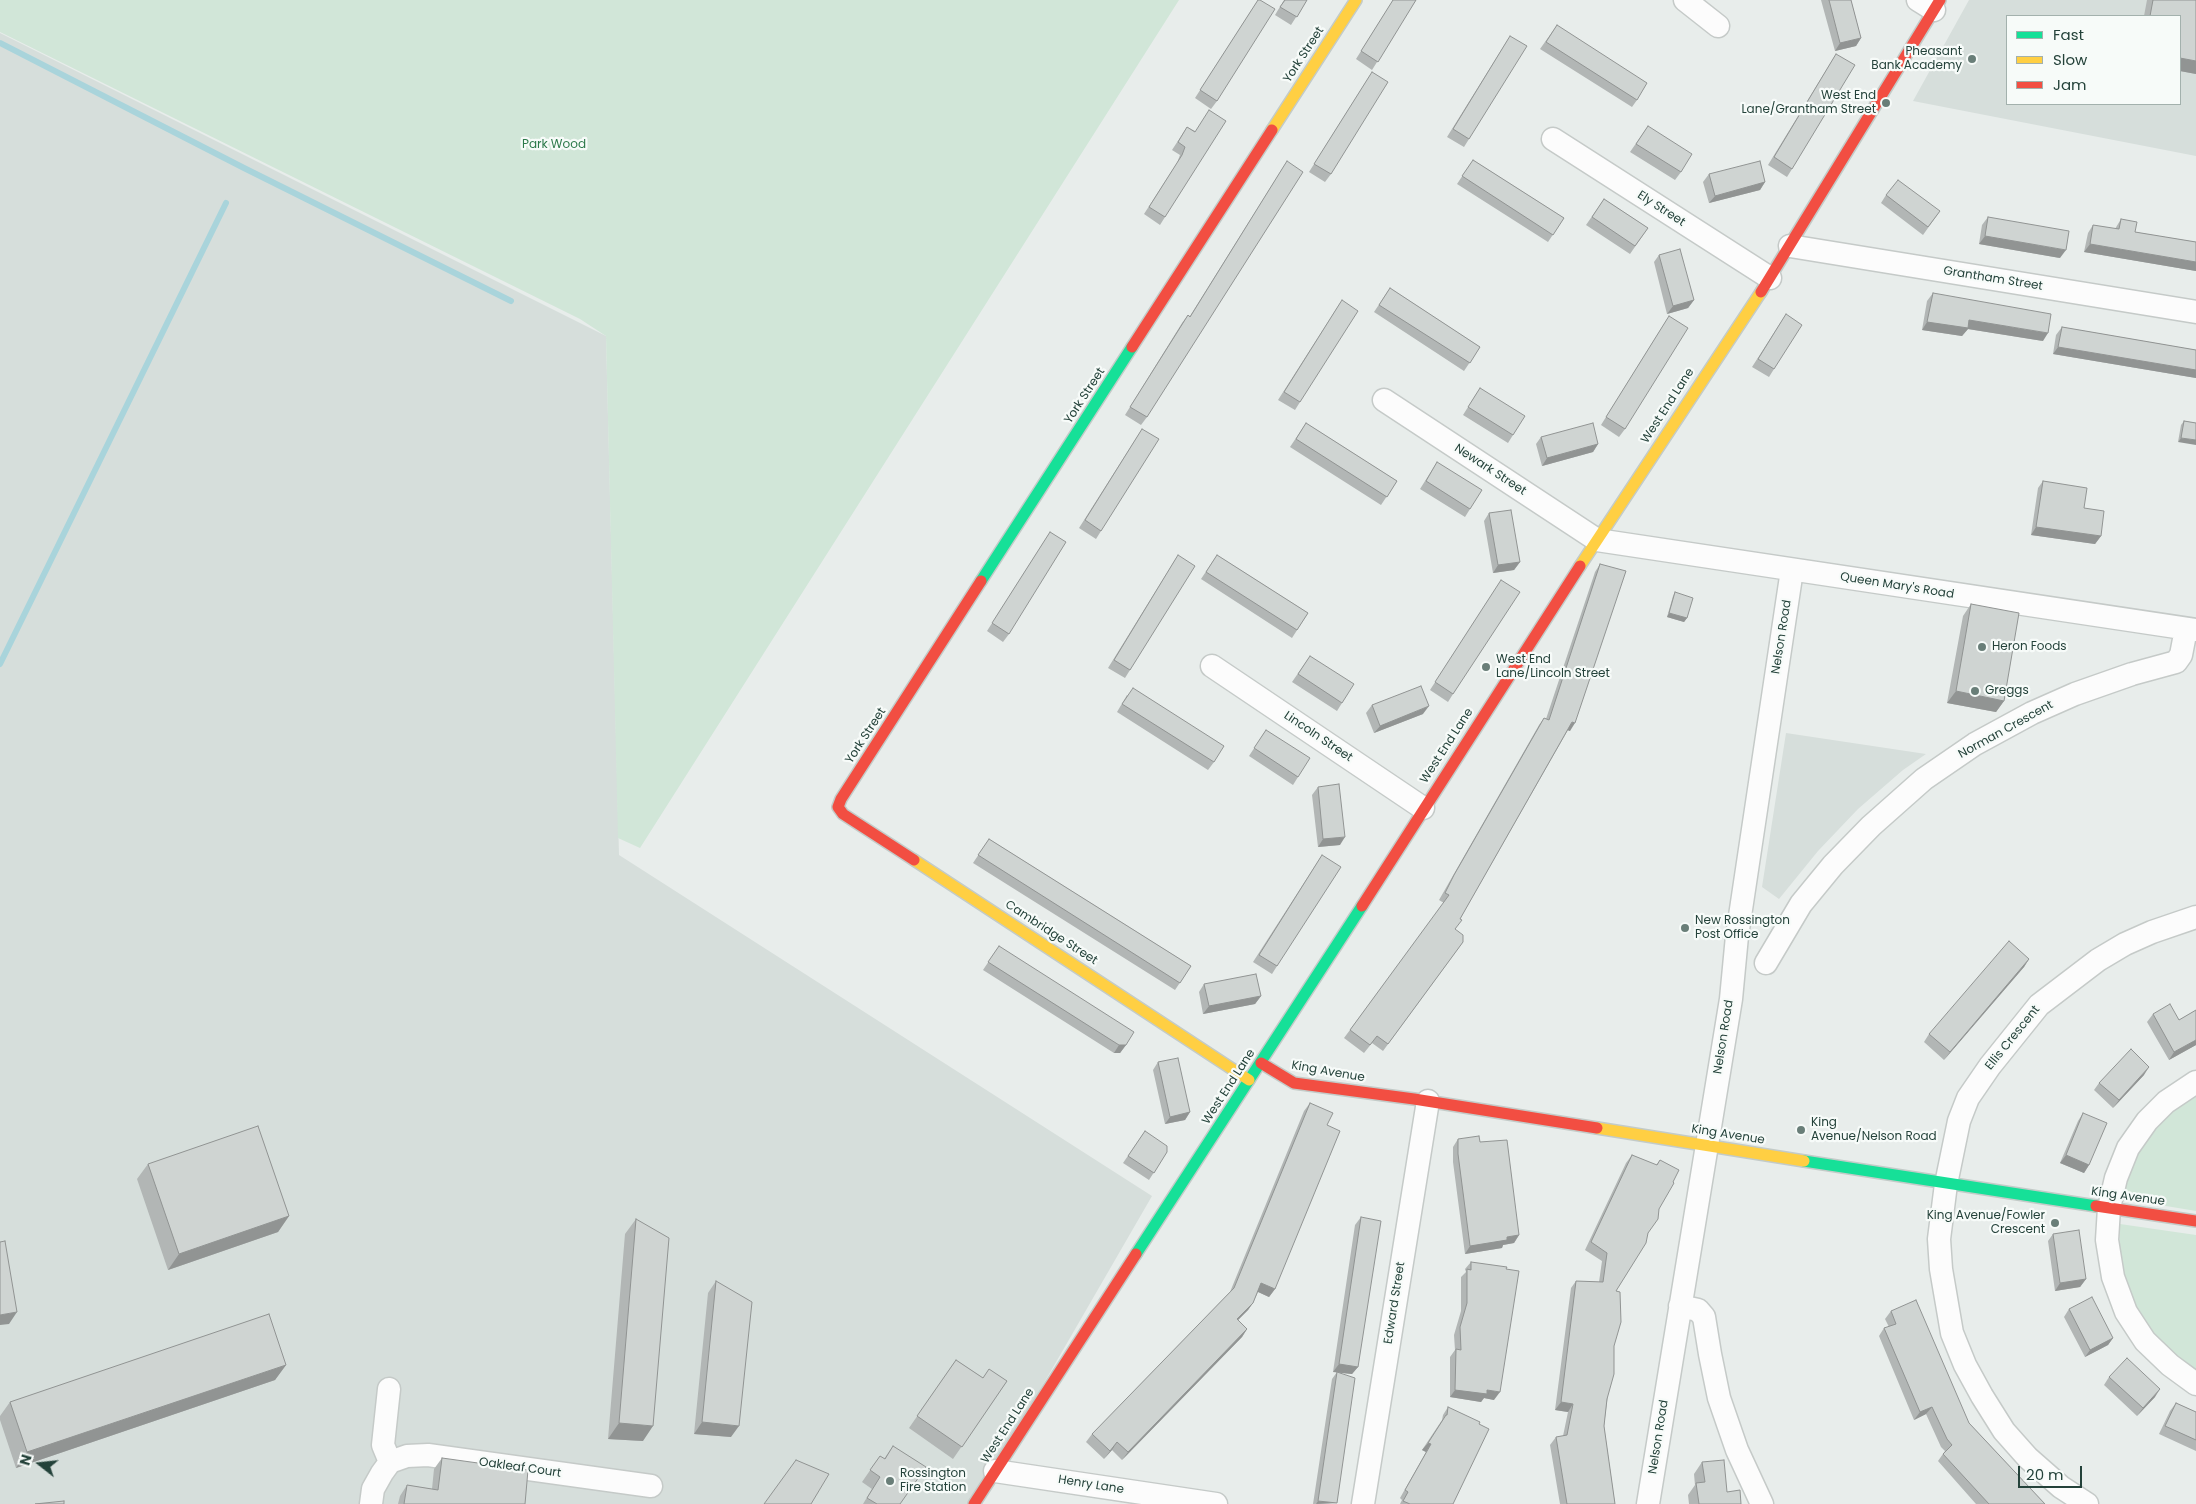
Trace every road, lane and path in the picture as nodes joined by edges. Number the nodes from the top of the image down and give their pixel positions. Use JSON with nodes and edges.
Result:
{"nodes":[{"id":1,"x":1356,"y":0,"type":"edge"},
{"id":2,"x":1684,"y":0,"type":"edge"},
{"id":3,"x":1931,"y":3,"type":"edge"},
{"id":4,"x":1718,"y":26,"type":"dead end"},
{"id":5,"x":1553,"y":139,"type":"dead end"},
{"id":6,"x":1790,"y":246,"type":"junction"},
{"id":7,"x":1770,"y":278,"type":"junction"},
{"id":8,"x":2196,"y":312,"type":"edge"},
{"id":9,"x":1384,"y":400,"type":"dead end"},
{"id":10,"x":1597,"y":540,"type":"junction"},
{"id":11,"x":1792,"y":570,"type":"junction"},
{"id":12,"x":2191,"y":629,"type":"edge"},
{"id":13,"x":1212,"y":666,"type":"dead end"},
{"id":14,"x":838,"y":807,"type":"joint"},
{"id":15,"x":1423,"y":808,"type":"junction"},
{"id":16,"x":2196,"y":917,"type":"edge"},
{"id":17,"x":1766,"y":963,"type":"dead end"},
{"id":18,"x":1261,"y":1063,"type":"junction"},
{"id":19,"x":1250,"y":1080,"type":"junction"},
{"id":20,"x":2196,"y":1082,"type":"edge"},
{"id":21,"x":1428,"y":1101,"type":"junction"},
{"id":22,"x":1705,"y":1146,"type":"junction"},
{"id":23,"x":1946,"y":1184,"type":"junction"},
{"id":24,"x":2109,"y":1208,"type":"junction"},
{"id":25,"x":2196,"y":1221,"type":"edge"},
{"id":26,"x":1680,"y":1306,"type":"junction"},
{"id":27,"x":2196,"y":1384,"type":"edge"},
{"id":28,"x":388,"y":1389,"type":"dead end"},
{"id":29,"x":390,"y":1462,"type":"junction"},
{"id":30,"x":995,"y":1471,"type":"junction"},
{"id":31,"x":651,"y":1486,"type":"dead end"},
{"id":32,"x":371,"y":1504,"type":"edge"},
{"id":33,"x":974,"y":1504,"type":"edge"},
{"id":34,"x":1216,"y":1504,"type":"edge"},
{"id":35,"x":1363,"y":1504,"type":"edge"},
{"id":36,"x":1648,"y":1504,"type":"edge"},
{"id":37,"x":1762,"y":1504,"type":"edge"},
{"id":38,"x":2087,"y":1504,"type":"edge"}],
"edges":[{"from":1,"to":14,"type":"street","name":"York Street"},
{"from":2,"to":4,"type":"street"},
{"from":3,"to":6,"type":"street","name":"West End Lane"},
{"from":5,"to":7,"type":"street","name":"Ely Street"},
{"from":6,"to":7,"type":"street","name":"West End Lane"},
{"from":6,"to":8,"type":"street","name":"Grantham Street"},
{"from":7,"to":10,"type":"street","name":"West End Lane"},
{"from":9,"to":10,"type":"street","name":"Newark Street"},
{"from":10,"to":11,"type":"street","name":"Queen Mary's Road"},
{"from":10,"to":15,"type":"street","name":"West End Lane"},
{"from":11,"to":12,"type":"street","name":"Queen Mary's Road"},
{"from":11,"to":22,"type":"street","name":"Nelson Road"},
{"from":12,"to":17,"type":"street","name":"Norman Crescent"},
{"from":13,"to":15,"type":"street","name":"Lincoln Street"},
{"from":14,"to":19,"type":"street","name":"Cambridge Street"},
{"from":15,"to":18,"type":"street","name":"West End Lane"},
{"from":16,"to":23,"type":"street","name":"Ellis Crescent"},
{"from":18,"to":19,"type":"street","name":"West End Lane"},
{"from":18,"to":21,"type":"street","name":"King Avenue"},
{"from":19,"to":30,"type":"street","name":"West End Lane"},
{"from":20,"to":24,"type":"street"},
{"from":21,"to":22,"type":"street","name":"King Avenue"},
{"from":21,"to":35,"type":"street","name":"Edward Street"},
{"from":22,"to":23,"type":"street","name":"King Avenue"},
{"from":22,"to":26,"type":"street","name":"Nelson Road"},
{"from":23,"to":24,"type":"street","name":"King Avenue"},
{"from":23,"to":38,"type":"street","name":"Ellis Crescent"},
{"from":24,"to":25,"type":"street","name":"King Avenue"},
{"from":24,"to":27,"type":"street"},
{"from":26,"to":36,"type":"street","name":"Nelson Road"},
{"from":26,"to":37,"type":"street"},
{"from":28,"to":29,"type":"street"},
{"from":29,"to":31,"type":"street","name":"Oakleaf Court"},
{"from":29,"to":32,"type":"street"},
{"from":30,"to":33,"type":"street","name":"West End Lane"},
{"from":30,"to":34,"type":"street","name":"Henry Lane"}]}
